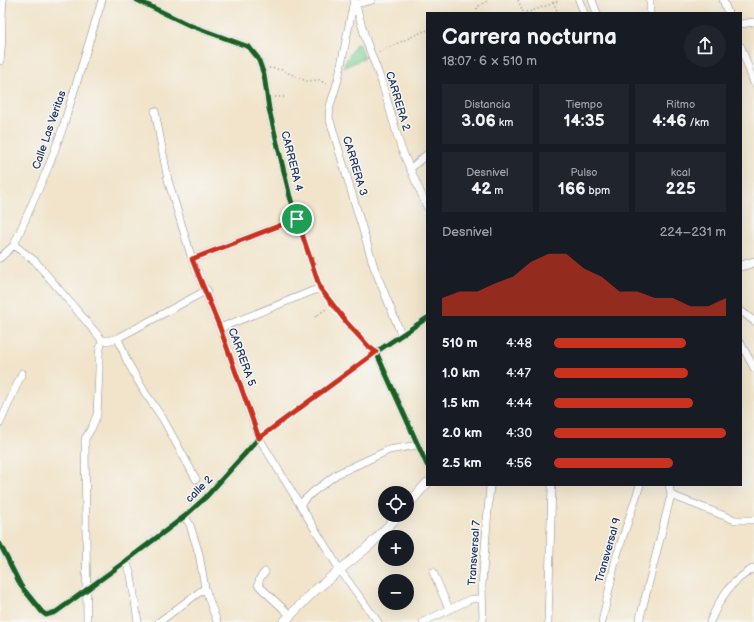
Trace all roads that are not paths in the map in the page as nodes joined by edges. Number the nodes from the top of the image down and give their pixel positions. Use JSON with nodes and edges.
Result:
{"nodes":[{"id":1,"x":3,"y":0,"type":"edge"},
{"id":2,"x":102,"y":0,"type":"edge"},
{"id":3,"x":137,"y":0,"type":"edge"},
{"id":4,"x":372,"y":0,"type":"edge"},
{"id":5,"x":579,"y":0,"type":"edge"},
{"id":6,"x":592,"y":0,"type":"edge"},
{"id":7,"x":650,"y":0,"type":"edge"},
{"id":8,"x":723,"y":0,"type":"edge"},
{"id":9,"x":355,"y":1,"type":"edge"},
{"id":10,"x":584,"y":12,"type":"edge"},
{"id":11,"x":597,"y":12,"type":"edge"},
{"id":12,"x":650,"y":12,"type":"edge"},
{"id":13,"x":728,"y":12,"type":"edge"},
{"id":14,"x":1,"y":15,"type":"edge"},
{"id":15,"x":754,"y":22,"type":"edge"},
{"id":16,"x":742,"y":24,"type":"edge"},
{"id":17,"x":742,"y":50,"type":"edge"},
{"id":18,"x":0,"y":61,"type":"edge"},
{"id":19,"x":754,"y":83,"type":"edge"},
{"id":20,"x":155,"y":111,"type":"dead end"},
{"id":21,"x":426,"y":155,"type":"edge"},
{"id":22,"x":410,"y":169,"type":"junction"},
{"id":23,"x":426,"y":205,"type":"edge"},
{"id":24,"x":297,"y":219,"type":"junction"},
{"id":25,"x":14,"y":245,"type":"junction"},
{"id":26,"x":0,"y":258,"type":"edge"},
{"id":27,"x":192,"y":259,"type":"junction"},
{"id":28,"x":754,"y":262,"type":"edge"},
{"id":29,"x":742,"y":266,"type":"edge"},
{"id":30,"x":320,"y":288,"type":"junction"},
{"id":31,"x":207,"y":290,"type":"dead end"},
{"id":32,"x":742,"y":312,"type":"edge"},
{"id":33,"x":426,"y":319,"type":"edge"},
{"id":34,"x":754,"y":321,"type":"edge"},
{"id":35,"x":220,"y":328,"type":"junction"},
{"id":36,"x":401,"y":334,"type":"junction"},
{"id":37,"x":118,"y":338,"type":"junction"},
{"id":38,"x":102,"y":340,"type":"junction"},
{"id":39,"x":742,"y":346,"type":"edge"},
{"id":40,"x":376,"y":352,"type":"junction"},
{"id":41,"x":754,"y":368,"type":"edge"},
{"id":42,"x":22,"y":373,"type":"dead end"},
{"id":43,"x":0,"y":423,"type":"edge"},
{"id":44,"x":259,"y":438,"type":"junction"},
{"id":45,"x":418,"y":445,"type":"junction"},
{"id":46,"x":426,"y":463,"type":"edge"},
{"id":47,"x":196,"y":479,"type":"dead end"},
{"id":48,"x":426,"y":484,"type":"edge"},
{"id":49,"x":490,"y":486,"type":"edge"},
{"id":50,"x":552,"y":486,"type":"edge"},
{"id":51,"x":640,"y":486,"type":"edge"},
{"id":52,"x":669,"y":486,"type":"edge"},
{"id":53,"x":671,"y":495,"type":"junction"},
{"id":54,"x":414,"y":498,"type":"edge"},
{"id":55,"x":300,"y":504,"type":"junction"},
{"id":56,"x":185,"y":516,"type":"junction"},
{"id":57,"x":754,"y":520,"type":"edge"},
{"id":58,"x":392,"y":522,"type":"edge"},
{"id":59,"x":0,"y":544,"type":"edge"},
{"id":60,"x":126,"y":561,"type":"junction"},
{"id":61,"x":754,"y":568,"type":"edge"},
{"id":62,"x":340,"y":570,"type":"junction"},
{"id":63,"x":265,"y":572,"type":"dead end"},
{"id":64,"x":433,"y":572,"type":"dead end"},
{"id":65,"x":205,"y":588,"type":"junction"},
{"id":66,"x":482,"y":599,"type":"junction"},
{"id":67,"x":449,"y":609,"type":"junction"},
{"id":68,"x":287,"y":619,"type":"edge"},
{"id":69,"x":87,"y":622,"type":"edge"},
{"id":70,"x":138,"y":622,"type":"edge"},
{"id":71,"x":159,"y":622,"type":"edge"},
{"id":72,"x":217,"y":622,"type":"edge"},
{"id":73,"x":378,"y":622,"type":"edge"},
{"id":74,"x":423,"y":622,"type":"edge"},
{"id":75,"x":483,"y":622,"type":"edge"},
{"id":76,"x":548,"y":622,"type":"edge"},
{"id":77,"x":602,"y":622,"type":"edge"},
{"id":78,"x":639,"y":622,"type":"edge"},
{"id":79,"x":710,"y":622,"type":"edge"}],
"edges":[{"from":1,"to":14,"type":"street"},
{"from":2,"to":25,"type":"street","name":"Calle Las Veritas"},
{"from":3,"to":24,"type":"street","name":"CARRERA 4"},
{"from":4,"to":9,"type":"street"},
{"from":5,"to":10,"type":"street"},
{"from":6,"to":11,"type":"street"},
{"from":7,"to":12,"type":"street"},
{"from":8,"to":13,"type":"street"},
{"from":9,"to":22,"type":"street","name":"CARRERA 2"},
{"from":9,"to":36,"type":"street","name":"CARRERA 3"},
{"from":14,"to":18,"type":"street"},
{"from":15,"to":16,"type":"street"},
{"from":17,"to":19,"type":"street"},
{"from":20,"to":27,"type":"street","name":"CARRERA 5"},
{"from":21,"to":22,"type":"street"},
{"from":22,"to":23,"type":"street","name":"CARRERA 2"},
{"from":24,"to":27,"type":"street"},
{"from":24,"to":30,"type":"street","name":"CARRERA 4"},
{"from":25,"to":26,"type":"street","name":"Calle Las Veritas"},
{"from":25,"to":38,"type":"street"},
{"from":27,"to":35,"type":"street","name":"CARRERA 5"},
{"from":28,"to":29,"type":"main road"},
{"from":30,"to":35,"type":"street"},
{"from":30,"to":40,"type":"street","name":"CARRERA 4"},
{"from":31,"to":37,"type":"street"},
{"from":32,"to":34,"type":"street"},
{"from":33,"to":36,"type":"street","name":"calle 2"},
{"from":35,"to":44,"type":"street","name":"CARRERA 5"},
{"from":36,"to":40,"type":"street","name":"calle 2"},
{"from":37,"to":38,"type":"street"},
{"from":37,"to":47,"type":"street"},
{"from":38,"to":69,"type":"street"},
{"from":39,"to":41,"type":"street"},
{"from":40,"to":44,"type":"street","name":"calle 2"},
{"from":40,"to":45,"type":"street","name":"CARRERA 4"},
{"from":42,"to":43,"type":"street"},
{"from":44,"to":55,"type":"street","name":"CARRERA 5"},
{"from":44,"to":56,"type":"street","name":"calle 2"},
{"from":45,"to":46,"type":"street","name":"CARRERA 4"},
{"from":45,"to":55,"type":"street"},
{"from":48,"to":54,"type":"main road"},
{"from":49,"to":66,"type":"street","name":"Transversal 7"},
{"from":50,"to":76,"type":"street"},
{"from":51,"to":77,"type":"street","name":"Transversal 9"},
{"from":52,"to":53,"type":"street"},
{"from":53,"to":57,"type":"street"},
{"from":53,"to":78,"type":"street"},
{"from":55,"to":62,"type":"street","name":"CARRERA 5"},
{"from":56,"to":60,"type":"street","name":"calle 2"},
{"from":56,"to":65,"type":"street"},
{"from":58,"to":62,"type":"main road"},
{"from":59,"to":60,"type":"street","name":"calle 2"},
{"from":60,"to":70,"type":"street"},
{"from":61,"to":79,"type":"street"},
{"from":62,"to":68,"type":"main road"},
{"from":62,"to":73,"type":"street","name":"CARRERA 5"},
{"from":63,"to":68,"type":"street"},
{"from":64,"to":67,"type":"street"},
{"from":65,"to":71,"type":"street"},
{"from":65,"to":72,"type":"street"},
{"from":66,"to":67,"type":"street"},
{"from":66,"to":75,"type":"street","name":"Transversal 7"},
{"from":67,"to":74,"type":"street"}]}
